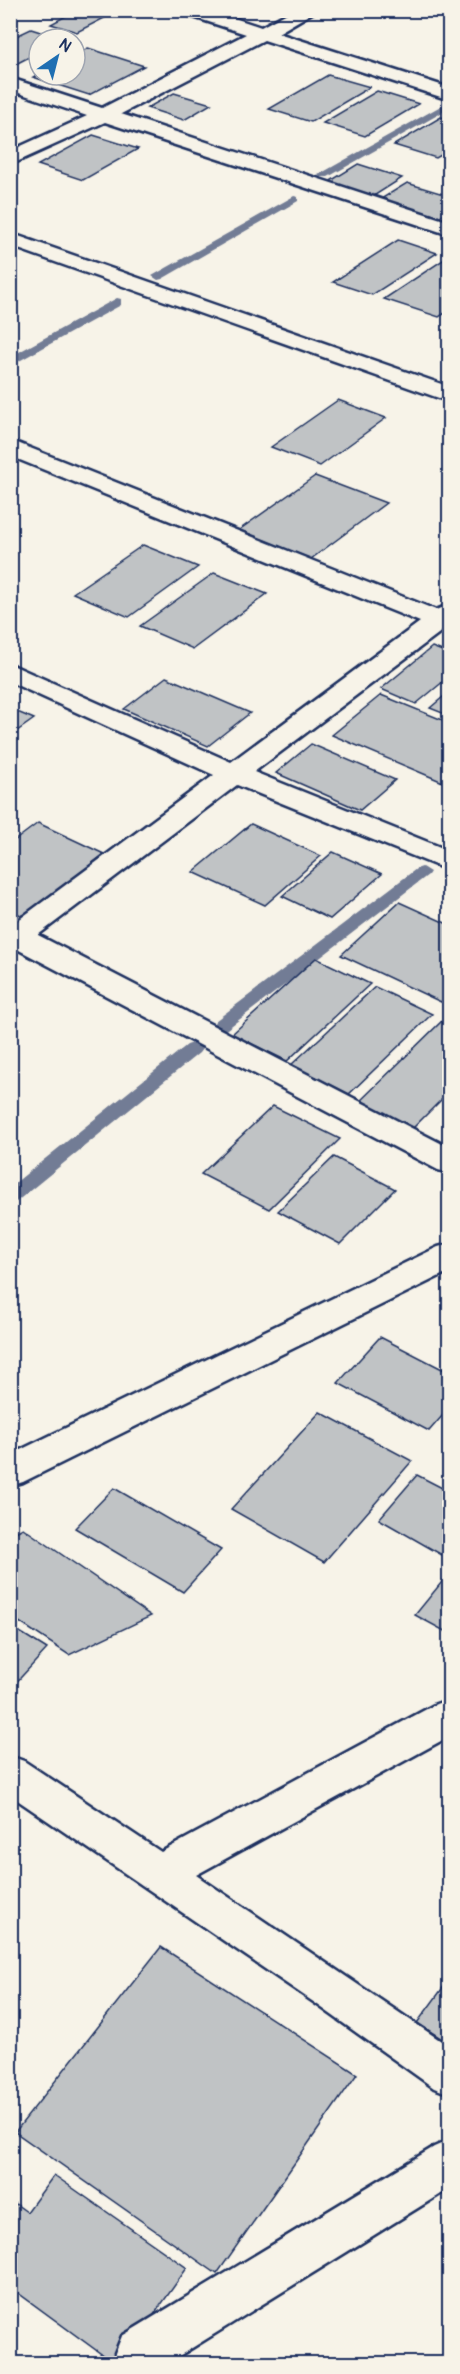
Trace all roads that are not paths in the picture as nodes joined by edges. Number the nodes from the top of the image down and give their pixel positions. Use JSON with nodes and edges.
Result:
{"nodes":[{"id":1,"x":190,"y":10,"type":"edge"},
{"id":2,"x":308,"y":10,"type":"edge"},
{"id":3,"x":265,"y":34,"type":"junction"},
{"id":4,"x":10,"y":84,"type":"edge"},
{"id":5,"x":450,"y":94,"type":"edge"},
{"id":6,"x":102,"y":116,"type":"junction"},
{"id":7,"x":10,"y":159,"type":"edge"},
{"id":8,"x":450,"y":229,"type":"edge"},
{"id":9,"x":10,"y":239,"type":"edge"},
{"id":10,"x":450,"y":395,"type":"edge"},
{"id":11,"x":10,"y":447,"type":"edge"},
{"id":12,"x":446,"y":619,"type":"edge"},
{"id":13,"x":10,"y":672,"type":"edge"},
{"id":14,"x":232,"y":773,"type":"junction"},
{"id":15,"x":450,"y":862,"type":"edge"},
{"id":16,"x":12,"y":936,"type":"edge"},
{"id":17,"x":450,"y":1161,"type":"edge"},
{"id":18,"x":450,"y":1256,"type":"edge"},
{"id":19,"x":10,"y":1472,"type":"edge"},
{"id":20,"x":450,"y":1716,"type":"edge"},
{"id":21,"x":10,"y":1773,"type":"edge"},
{"id":22,"x":160,"y":1874,"type":"junction"},
{"id":23,"x":450,"y":2073,"type":"edge"},
{"id":24,"x":450,"y":2162,"type":"edge"},
{"id":25,"x":139,"y":2353,"type":"dead end"}],
"edges":[{"from":1,"to":3,"type":"street"},
{"from":2,"to":3,"type":"street"},
{"from":3,"to":5,"type":"street"},
{"from":3,"to":6,"type":"street"},
{"from":4,"to":6,"type":"street"},
{"from":6,"to":7,"type":"street"},
{"from":6,"to":8,"type":"street"},
{"from":9,"to":10,"type":"street"},
{"from":11,"to":12,"type":"street"},
{"from":12,"to":14,"type":"street"},
{"from":13,"to":14,"type":"street"},
{"from":14,"to":15,"type":"street"},
{"from":14,"to":16,"type":"street"},
{"from":16,"to":17,"type":"street"},
{"from":18,"to":19,"type":"street"},
{"from":20,"to":22,"type":"street"},
{"from":21,"to":22,"type":"street"},
{"from":22,"to":23,"type":"street"},
{"from":24,"to":25,"type":"street"}]}
